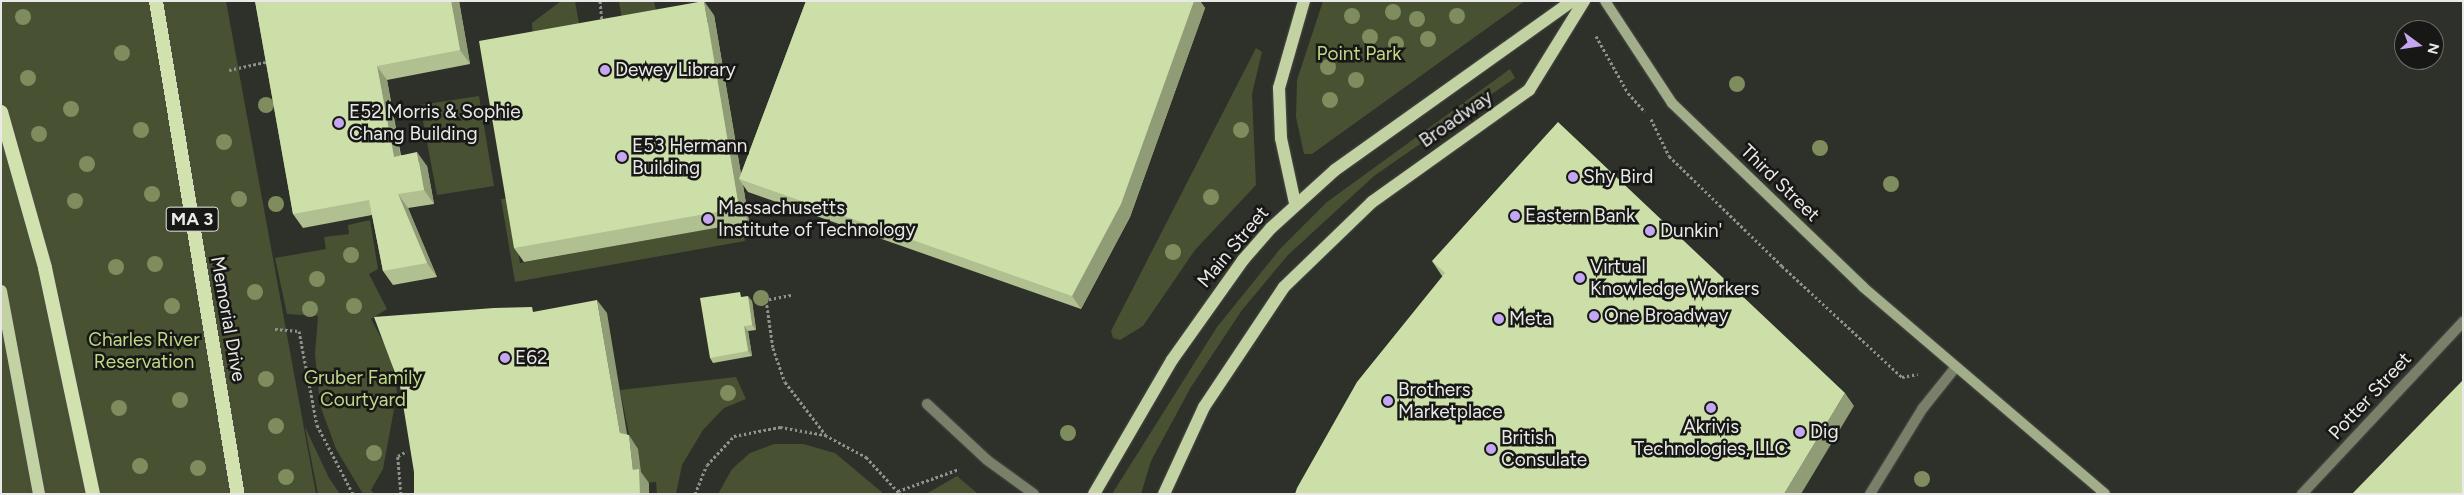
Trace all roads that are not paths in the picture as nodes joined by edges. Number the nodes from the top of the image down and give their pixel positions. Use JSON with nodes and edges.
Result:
{"nodes":[{"id":1,"x":156,"y":1,"type":"edge"},
{"id":2,"x":1604,"y":1,"type":"edge"},
{"id":3,"x":1302,"y":2,"type":"edge"},
{"id":4,"x":1579,"y":4,"type":"edge"},
{"id":5,"x":1,"y":112,"type":"edge"},
{"id":6,"x":1296,"y":203,"type":"junction"},
{"id":7,"x":1,"y":291,"type":"edge"},
{"id":8,"x":2463,"y":322,"type":"edge"},
{"id":9,"x":1955,"y":368,"type":"junction"},
{"id":10,"x":927,"y":404,"type":"dead end"},
{"id":11,"x":229,"y":436,"type":"junction"},
{"id":12,"x":39,"y":494,"type":"edge"},
{"id":13,"x":93,"y":494,"type":"edge"},
{"id":14,"x":238,"y":494,"type":"edge"},
{"id":15,"x":243,"y":494,"type":"edge"},
{"id":16,"x":1034,"y":494,"type":"edge"},
{"id":17,"x":1094,"y":494,"type":"edge"},
{"id":18,"x":1164,"y":494,"type":"edge"},
{"id":19,"x":1870,"y":494,"type":"edge"},
{"id":20,"x":2105,"y":494,"type":"edge"},
{"id":21,"x":2302,"y":494,"type":"edge"}],
"edges":[{"from":1,"to":11,"type":"highway","name":"Memorial Drive","number":"MA 3"},
{"from":2,"to":9,"type":"main road","name":"Third Street"},
{"from":3,"to":6,"type":"main road","name":"Main Street"},
{"from":4,"to":6,"type":"main road","name":"Broadway"},
{"from":4,"to":18,"type":"main road","name":"Broadway"},
{"from":5,"to":13,"type":"highway"},
{"from":6,"to":17,"type":"main road","name":"Main Street"},
{"from":7,"to":12,"type":"main road"},
{"from":8,"to":21,"type":"street","name":"Potter Street"},
{"from":9,"to":19,"type":"street"},
{"from":9,"to":20,"type":"main road","name":"Third Street"},
{"from":10,"to":16,"type":"street"},
{"from":11,"to":14,"type":"highway","number":"MA 3"},
{"from":11,"to":15,"type":"main road","name":"Memorial Drive"}]}
